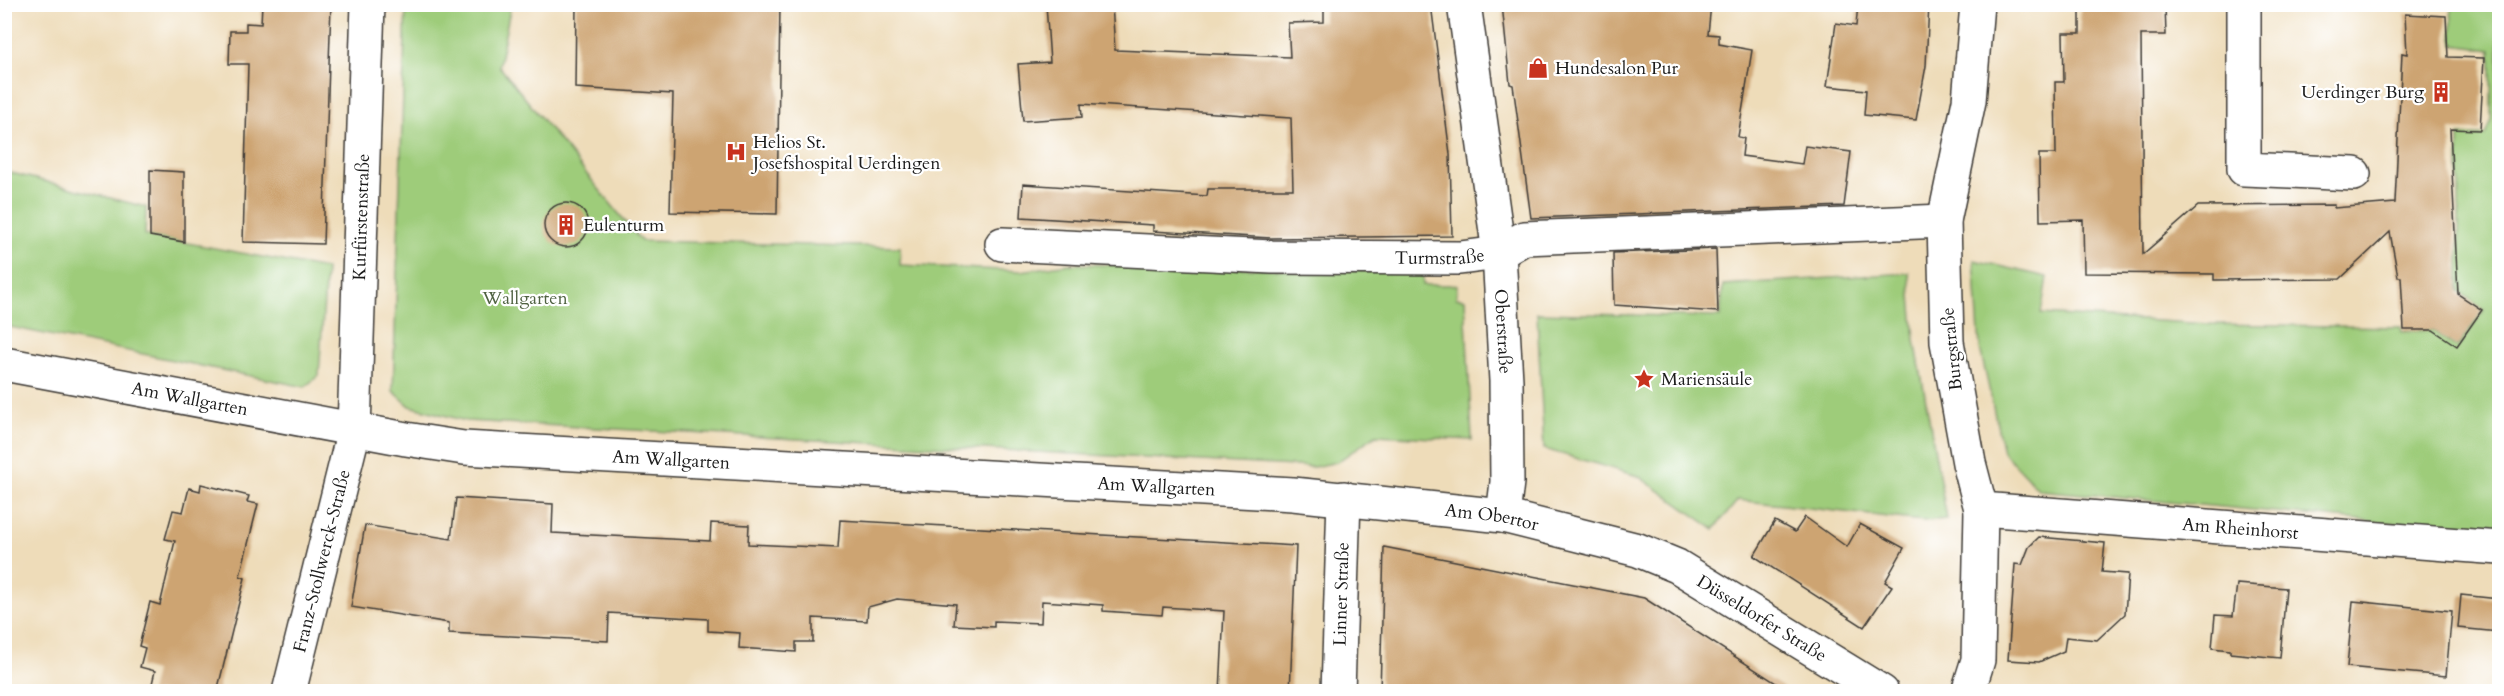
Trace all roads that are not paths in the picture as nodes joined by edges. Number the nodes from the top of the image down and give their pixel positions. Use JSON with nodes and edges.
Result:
{"nodes":[{"id":1,"x":368,"y":4,"type":"edge"},
{"id":2,"x":1464,"y":4,"type":"edge"},
{"id":3,"x":1977,"y":4,"type":"edge"},
{"id":4,"x":2244,"y":4,"type":"edge"},
{"id":5,"x":2354,"y":174,"type":"dead end"},
{"id":6,"x":1944,"y":220,"type":"junction"},
{"id":7,"x":1002,"y":244,"type":"dead end"},
{"id":8,"x":1499,"y":253,"type":"junction"},
{"id":9,"x":4,"y":364,"type":"edge"},
{"id":10,"x":354,"y":429,"type":"junction"},
{"id":11,"x":1344,"y":498,"type":"junction"},
{"id":12,"x":1981,"y":509,"type":"junction"},
{"id":13,"x":1503,"y":516,"type":"junction"},
{"id":14,"x":2499,"y":548,"type":"edge"},
{"id":15,"x":1638,"y":550,"type":"joint"},
{"id":16,"x":289,"y":692,"type":"edge"},
{"id":17,"x":1338,"y":692,"type":"edge"},
{"id":18,"x":1882,"y":692,"type":"edge"},
{"id":19,"x":1968,"y":692,"type":"edge"}],
"edges":[{"from":1,"to":10,"type":"street","name":"Kurfürstenstraße"},
{"from":2,"to":8,"type":"street","name":"Oberstraße"},
{"from":3,"to":6,"type":"street","name":"Burgstraße"},
{"from":4,"to":5,"type":"street"},
{"from":6,"to":8,"type":"street","name":"Turmstraße"},
{"from":6,"to":12,"type":"street","name":"Burgstraße"},
{"from":7,"to":8,"type":"street","name":"Turmstraße"},
{"from":8,"to":13,"type":"street","name":"Oberstraße"},
{"from":9,"to":10,"type":"street","name":"Am Wallgarten"},
{"from":10,"to":11,"type":"street","name":"Am Wallgarten"},
{"from":10,"to":16,"type":"street","name":"Franz-Stollwerck-Straße"},
{"from":11,"to":13,"type":"street","name":"Am Obertor"},
{"from":11,"to":17,"type":"street","name":"Linner Straße"},
{"from":12,"to":14,"type":"street","name":"Am Rheinhorst"},
{"from":12,"to":19,"type":"street","name":"Burgstraße"},
{"from":13,"to":15,"type":"street","name":"Am Obertor"},
{"from":15,"to":18,"type":"street","name":"Düsseldorfer Straße"}]}
